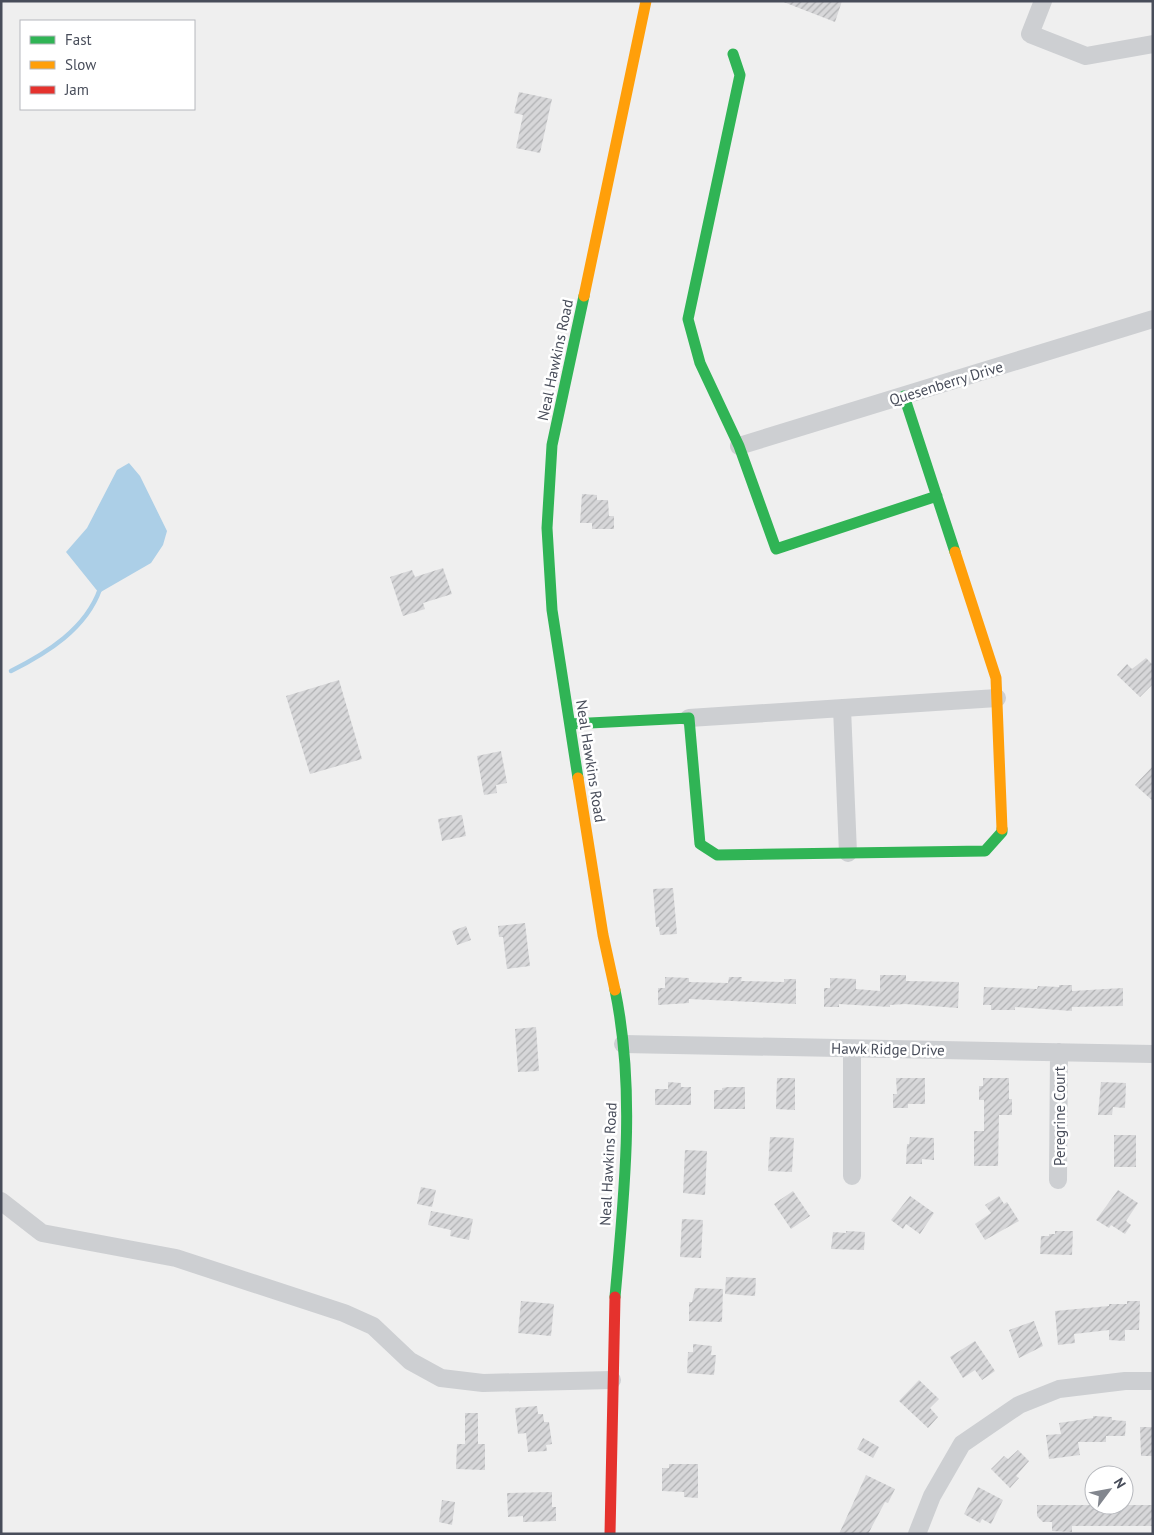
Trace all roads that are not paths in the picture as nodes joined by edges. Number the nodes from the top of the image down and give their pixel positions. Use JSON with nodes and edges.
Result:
{"nodes":[{"id":1,"x":646,"y":1,"type":"edge"},
{"id":2,"x":1042,"y":1,"type":"edge"},
{"id":3,"x":1153,"y":44,"type":"edge"},
{"id":4,"x":733,"y":54,"type":"dead end"},
{"id":5,"x":1153,"y":319,"type":"edge"},
{"id":6,"x":904,"y":396,"type":"junction"},
{"id":7,"x":739,"y":446,"type":"junction"},
{"id":8,"x":937,"y":496,"type":"junction"},
{"id":9,"x":997,"y":698,"type":"junction"},
{"id":10,"x":842,"y":708,"type":"junction"},
{"id":11,"x":689,"y":718,"type":"junction"},
{"id":12,"x":570,"y":724,"type":"junction"},
{"id":13,"x":848,"y":853,"type":"junction"},
{"id":14,"x":623,"y":1044,"type":"junction"},
{"id":15,"x":852,"y":1049,"type":"junction"},
{"id":16,"x":1059,"y":1052,"type":"junction"},
{"id":17,"x":1153,"y":1054,"type":"edge"},
{"id":18,"x":852,"y":1176,"type":"dead end"},
{"id":19,"x":1058,"y":1180,"type":"dead end"},
{"id":20,"x":1,"y":1202,"type":"edge"},
{"id":21,"x":612,"y":1380,"type":"junction"},
{"id":22,"x":1153,"y":1381,"type":"edge"},
{"id":23,"x":921,"y":1532,"type":"edge"},
{"id":24,"x":610,"y":1534,"type":"edge"}],
"edges":[{"from":1,"to":12,"type":"street","name":"Neal Hawkins Road"},
{"from":2,"to":3,"type":"street"},
{"from":4,"to":7,"type":"street"},
{"from":5,"to":6,"type":"street","name":"Quesenberry Drive"},
{"from":6,"to":7,"type":"street","name":"Quesenberry Drive"},
{"from":6,"to":8,"type":"street"},
{"from":7,"to":8,"type":"street"},
{"from":8,"to":9,"type":"street"},
{"from":9,"to":10,"type":"street"},
{"from":9,"to":13,"type":"street"},
{"from":10,"to":11,"type":"street"},
{"from":10,"to":13,"type":"street"},
{"from":11,"to":12,"type":"street"},
{"from":11,"to":13,"type":"street"},
{"from":12,"to":14,"type":"street","name":"Neal Hawkins Road"},
{"from":14,"to":15,"type":"street","name":"Hawk Ridge Drive"},
{"from":14,"to":21,"type":"street","name":"Neal Hawkins Road"},
{"from":15,"to":16,"type":"street","name":"Hawk Ridge Drive"},
{"from":15,"to":18,"type":"street"},
{"from":16,"to":17,"type":"street","name":"Hawk Ridge Drive"},
{"from":16,"to":19,"type":"street","name":"Peregrine Court"},
{"from":20,"to":21,"type":"street"},
{"from":21,"to":24,"type":"street","name":"Neal Hawkins Road"},
{"from":22,"to":23,"type":"street"}]}
